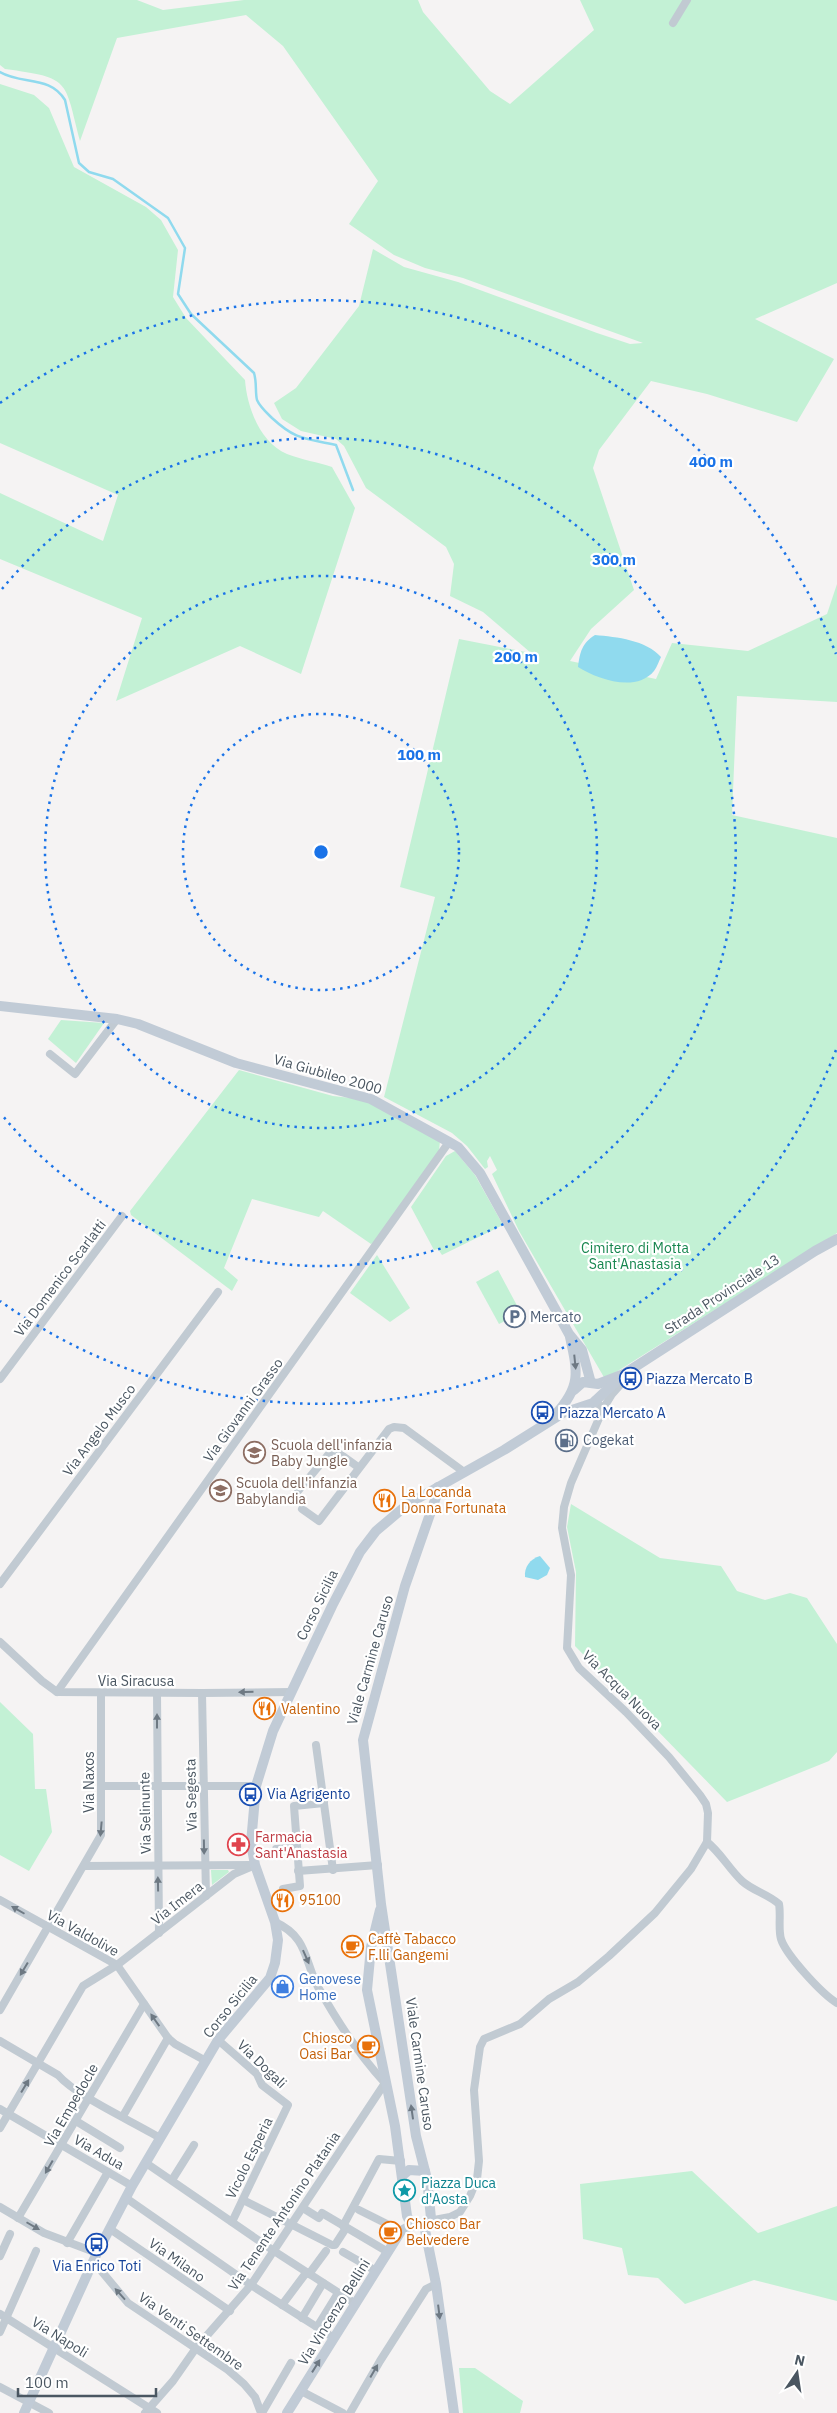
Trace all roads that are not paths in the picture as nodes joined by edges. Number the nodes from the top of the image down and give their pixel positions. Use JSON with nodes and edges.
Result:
{"nodes":[{"id":1,"x":687,"y":0,"type":"edge"},
{"id":2,"x":672,"y":23,"type":"dead end"},
{"id":3,"x":0,"y":1006,"type":"edge"},
{"id":4,"x":117,"y":1019,"type":"junction"},
{"id":5,"x":50,"y":1054,"type":"dead end"},
{"id":6,"x":449,"y":1142,"type":"junction"},
{"id":7,"x":122,"y":1216,"type":"dead end"},
{"id":8,"x":837,"y":1239,"type":"edge"},
{"id":9,"x":218,"y":1292,"type":"dead end"},
{"id":10,"x":570,"y":1334,"type":"junction"},
{"id":11,"x":640,"y":1364,"type":"junction"},
{"id":12,"x":624,"y":1374,"type":"junction"},
{"id":13,"x":0,"y":1379,"type":"edge"},
{"id":14,"x":592,"y":1384,"type":"junction"},
{"id":15,"x":574,"y":1391,"type":"junction"},
{"id":16,"x":596,"y":1399,"type":"junction"},
{"id":17,"x":582,"y":1405,"type":"junction"},
{"id":18,"x":603,"y":1409,"type":"junction"},
{"id":19,"x":547,"y":1423,"type":"junction"},
{"id":20,"x":358,"y":1467,"type":"junction"},
{"id":21,"x":464,"y":1472,"type":"junction"},
{"id":22,"x":438,"y":1487,"type":"junction"},
{"id":23,"x":298,"y":1492,"type":"dead end"},
{"id":24,"x":302,"y":1509,"type":"dead end"},
{"id":25,"x":3,"y":1574,"type":"edge"},
{"id":26,"x":0,"y":1584,"type":"edge"},
{"id":27,"x":0,"y":1642,"type":"edge"},
{"id":28,"x":57,"y":1692,"type":"junction"},
{"id":29,"x":290,"y":1692,"type":"junction"},
{"id":30,"x":101,"y":1693,"type":"junction"},
{"id":31,"x":156,"y":1693,"type":"junction"},
{"id":32,"x":202,"y":1693,"type":"junction"},
{"id":33,"x":316,"y":1745,"type":"dead end"},
{"id":34,"x":102,"y":1786,"type":"junction"},
{"id":35,"x":157,"y":1786,"type":"junction"},
{"id":36,"x":203,"y":1786,"type":"junction"},
{"id":37,"x":256,"y":1786,"type":"junction"},
{"id":38,"x":324,"y":1802,"type":"junction"},
{"id":39,"x":707,"y":1842,"type":"junction"},
{"id":40,"x":296,"y":1848,"type":"junction"},
{"id":41,"x":276,"y":1850,"type":"dead end"},
{"id":42,"x":205,"y":1864,"type":"junction"},
{"id":43,"x":158,"y":1865,"type":"junction"},
{"id":44,"x":254,"y":1865,"type":"junction"},
{"id":45,"x":378,"y":1865,"type":"junction"},
{"id":46,"x":84,"y":1866,"type":"junction"},
{"id":47,"x":333,"y":1870,"type":"junction"},
{"id":48,"x":298,"y":1871,"type":"junction"},
{"id":49,"x":283,"y":1889,"type":"dead end"},
{"id":50,"x":206,"y":1896,"type":"junction"},
{"id":51,"x":0,"y":1900,"type":"edge"},
{"id":52,"x":381,"y":1904,"type":"junction"},
{"id":53,"x":275,"y":1922,"type":"junction"},
{"id":54,"x":49,"y":1928,"type":"junction"},
{"id":55,"x":159,"y":1933,"type":"junction"},
{"id":56,"x":387,"y":1942,"type":"junction"},
{"id":57,"x":371,"y":1947,"type":"junction"},
{"id":58,"x":117,"y":1965,"type":"junction"},
{"id":59,"x":837,"y":2003,"type":"edge"},
{"id":60,"x":144,"y":2004,"type":"junction"},
{"id":61,"x":0,"y":2010,"type":"edge"},
{"id":62,"x":168,"y":2038,"type":"junction"},
{"id":63,"x":218,"y":2040,"type":"junction"},
{"id":64,"x":0,"y":2041,"type":"edge"},
{"id":65,"x":206,"y":2061,"type":"junction"},
{"id":66,"x":38,"y":2063,"type":"junction"},
{"id":67,"x":385,"y":2083,"type":"junction"},
{"id":68,"x":90,"y":2097,"type":"junction"},
{"id":69,"x":288,"y":2105,"type":"joint"},
{"id":70,"x":0,"y":2110,"type":"edge"},
{"id":71,"x":8,"y":2114,"type":"junction"},
{"id":72,"x":123,"y":2116,"type":"junction"},
{"id":73,"x":76,"y":2121,"type":"junction"},
{"id":74,"x":0,"y":2128,"type":"edge"},
{"id":75,"x":160,"y":2138,"type":"junction"},
{"id":76,"x":62,"y":2145,"type":"junction"},
{"id":77,"x":194,"y":2145,"type":"dead end"},
{"id":78,"x":120,"y":2148,"type":"dead end"},
{"id":79,"x":401,"y":2161,"type":"junction"},
{"id":80,"x":146,"y":2163,"type":"junction"},
{"id":81,"x":425,"y":2171,"type":"junction"},
{"id":82,"x":108,"y":2172,"type":"junction"},
{"id":83,"x":402,"y":2176,"type":"junction"},
{"id":84,"x":172,"y":2180,"type":"junction"},
{"id":85,"x":132,"y":2186,"type":"junction"},
{"id":86,"x":126,"y":2198,"type":"junction"},
{"id":87,"x":243,"y":2200,"type":"junction"},
{"id":88,"x":0,"y":2207,"type":"edge"},
{"id":89,"x":302,"y":2208,"type":"junction"},
{"id":90,"x":359,"y":2210,"type":"dead end"},
{"id":91,"x":18,"y":2218,"type":"junction"},
{"id":92,"x":232,"y":2222,"type":"junction"},
{"id":93,"x":291,"y":2225,"type":"junction"},
{"id":94,"x":423,"y":2225,"type":"junction"},
{"id":95,"x":345,"y":2227,"type":"junction"},
{"id":96,"x":110,"y":2229,"type":"junction"},
{"id":97,"x":401,"y":2231,"type":"junction"},
{"id":98,"x":10,"y":2234,"type":"dead end"},
{"id":99,"x":66,"y":2243,"type":"junction"},
{"id":100,"x":329,"y":2248,"type":"junction"},
{"id":101,"x":36,"y":2251,"type":"dead end"},
{"id":102,"x":274,"y":2251,"type":"junction"},
{"id":103,"x":343,"y":2252,"type":"dead end"},
{"id":104,"x":388,"y":2252,"type":"junction"},
{"id":105,"x":0,"y":2256,"type":"edge"},
{"id":106,"x":95,"y":2257,"type":"junction"},
{"id":107,"x":376,"y":2271,"type":"junction"},
{"id":108,"x":308,"y":2274,"type":"junction"},
{"id":109,"x":323,"y":2283,"type":"junction"},
{"id":110,"x":436,"y":2284,"type":"junction"},
{"id":111,"x":251,"y":2285,"type":"junction"},
{"id":112,"x":338,"y":2293,"type":"junction"},
{"id":113,"x":356,"y":2304,"type":"junction"},
{"id":114,"x":282,"y":2305,"type":"junction"},
{"id":115,"x":230,"y":2311,"type":"junction"},
{"id":116,"x":3,"y":2316,"type":"edge"},
{"id":117,"x":302,"y":2318,"type":"junction"},
{"id":118,"x":317,"y":2327,"type":"junction"},
{"id":119,"x":0,"y":2332,"type":"edge"},
{"id":120,"x":334,"y":2338,"type":"junction"},
{"id":121,"x":54,"y":2347,"type":"junction"},
{"id":122,"x":196,"y":2348,"type":"junction"},
{"id":123,"x":291,"y":2364,"type":"dead end"},
{"id":124,"x":0,"y":2387,"type":"edge"},
{"id":125,"x":301,"y":2391,"type":"junction"},
{"id":126,"x":29,"y":2402,"type":"junction"},
{"id":127,"x":288,"y":2410,"type":"edge"},
{"id":128,"x":147,"y":2411,"type":"edge"},
{"id":129,"x":24,"y":2413,"type":"edge"},
{"id":130,"x":48,"y":2413,"type":"edge"},
{"id":131,"x":157,"y":2413,"type":"edge"},
{"id":132,"x":261,"y":2413,"type":"edge"},
{"id":133,"x":342,"y":2413,"type":"edge"},
{"id":134,"x":350,"y":2413,"type":"edge"},
{"id":135,"x":454,"y":2413,"type":"edge"}],
"edges":[{"from":1,"to":2,"type":"street"},
{"from":3,"to":4,"type":"street","name":"Via Giubileo 2000"},
{"from":4,"to":5,"type":"street"},
{"from":4,"to":6,"type":"street","name":"Via Giubileo 2000"},
{"from":6,"to":10,"type":"street","name":"Via Giubileo 2000"},
{"from":6,"to":28,"type":"street","name":"Via Giovanni Grasso"},
{"from":7,"to":13,"type":"street","name":"Via Domenico Scarlatti"},
{"from":8,"to":11,"type":"street","name":"Strada Provinciale 13"},
{"from":9,"to":25,"type":"street","name":"Via Angelo Musco"},
{"from":10,"to":14,"type":"street"},
{"from":10,"to":15,"type":"street","one_way":true},
{"from":11,"to":12,"type":"street","name":"Strada Provinciale 13"},
{"from":11,"to":18,"type":"street","name":"Via Acqua Nuova"},
{"from":12,"to":14,"type":"street"},
{"from":12,"to":16,"type":"street"},
{"from":14,"to":15,"type":"street"},
{"from":14,"to":16,"type":"street"},
{"from":15,"to":17,"type":"street"},
{"from":15,"to":19,"type":"street"},
{"from":16,"to":17,"type":"street"},
{"from":16,"to":18,"type":"street"},
{"from":17,"to":19,"type":"street"},
{"from":18,"to":39,"type":"street","name":"Via Acqua Nuova"},
{"from":19,"to":21,"type":"street"},
{"from":20,"to":21,"type":"street"},
{"from":20,"to":23,"type":"street"},
{"from":20,"to":24,"type":"street"},
{"from":21,"to":22,"type":"street"},
{"from":22,"to":29,"type":"street","name":"Corso Sicilia"},
{"from":22,"to":45,"type":"street","name":"Viale Carmine Caruso"},
{"from":25,"to":26,"type":"street","name":"Via Angelo Musco"},
{"from":27,"to":28,"type":"street"},
{"from":28,"to":30,"type":"street","name":"Via Siracusa"},
{"from":29,"to":32,"type":"street","name":"Via Siracusa","one_way":true},
{"from":29,"to":37,"type":"street","name":"Corso Sicilia"},
{"from":30,"to":31,"type":"street","name":"Via Siracusa"},
{"from":30,"to":34,"type":"street","name":"Via Naxos"},
{"from":31,"to":32,"type":"street","name":"Via Siracusa"},
{"from":35,"to":31,"type":"street","name":"Via Selinunte","one_way":true},
{"from":32,"to":36,"type":"street","name":"Via Segesta"},
{"from":33,"to":38,"type":"street"},
{"from":34,"to":35,"type":"street"},
{"from":34,"to":46,"type":"street","name":"Via Naxos","one_way":true},
{"from":35,"to":36,"type":"street"},
{"from":35,"to":43,"type":"street","name":"Via Selinunte"},
{"from":36,"to":37,"type":"street"},
{"from":36,"to":42,"type":"street","name":"Via Segesta","one_way":true},
{"from":37,"to":44,"type":"street","name":"Corso Sicilia"},
{"from":38,"to":40,"type":"street"},
{"from":38,"to":47,"type":"street"},
{"from":39,"to":59,"type":"street"},
{"from":39,"to":94,"type":"street","name":"Via Acqua Nuova"},
{"from":40,"to":41,"type":"street"},
{"from":40,"to":48,"type":"street"},
{"from":42,"to":43,"type":"street"},
{"from":42,"to":44,"type":"street"},
{"from":42,"to":50,"type":"street","name":"Via Segesta"},
{"from":43,"to":46,"type":"street"},
{"from":55,"to":43,"type":"street","name":"Via Selinunte","one_way":true},
{"from":44,"to":50,"type":"street","name":"Via Imera"},
{"from":44,"to":53,"type":"street","name":"Corso Sicilia"},
{"from":45,"to":47,"type":"street"},
{"from":45,"to":52,"type":"street","name":"Viale Carmine Caruso"},
{"from":46,"to":54,"type":"street","name":"Via Naxos"},
{"from":47,"to":48,"type":"street"},
{"from":48,"to":49,"type":"street"},
{"from":50,"to":55,"type":"street","name":"Via Imera"},
{"from":54,"to":51,"type":"street","name":"Via Valdolive","one_way":true},
{"from":52,"to":56,"type":"street","name":"Viale Carmine Caruso"},
{"from":52,"to":57,"type":"street"},
{"from":53,"to":63,"type":"street","name":"Corso Sicilia"},
{"from":53,"to":67,"type":"street","one_way":true},
{"from":54,"to":58,"type":"street","name":"Via Valdolive"},
{"from":54,"to":61,"type":"street","name":"Via Naxos","one_way":true},
{"from":55,"to":58,"type":"street","name":"Via Imera"},
{"from":56,"to":57,"type":"street"},
{"from":81,"to":56,"type":"street","name":"Viale Carmine Caruso","one_way":true},
{"from":57,"to":67,"type":"street"},
{"from":58,"to":60,"type":"street","name":"Via Valdolive"},
{"from":58,"to":66,"type":"street","name":"Via Imera"},
{"from":62,"to":60,"type":"street","name":"Via Valdolive","one_way":true},
{"from":60,"to":68,"type":"street","name":"Via Empedocle"},
{"from":62,"to":65,"type":"street","name":"Via Valdolive"},
{"from":62,"to":72,"type":"street"},
{"from":63,"to":65,"type":"street","name":"Corso Sicilia"},
{"from":63,"to":69,"type":"street","name":"Via Dogali"},
{"from":64,"to":66,"type":"street"},
{"from":65,"to":75,"type":"street","name":"Corso Sicilia"},
{"from":66,"to":68,"type":"street"},
{"from":71,"to":66,"type":"street","name":"Via Imera","one_way":true},
{"from":67,"to":79,"type":"street"},
{"from":67,"to":89,"type":"street","name":"Via Tenente Antonino Platania"},
{"from":68,"to":72,"type":"street"},
{"from":68,"to":73,"type":"street","name":"Via Empedocle"},
{"from":69,"to":87,"type":"street","name":"Vicolo Esperia"},
{"from":70,"to":71,"type":"street","name":"Via Adua"},
{"from":71,"to":74,"type":"street","name":"Via Imera"},
{"from":71,"to":76,"type":"street","name":"Via Adua"},
{"from":72,"to":75,"type":"street"},
{"from":73,"to":76,"type":"street","name":"Via Empedocle"},
{"from":73,"to":78,"type":"street"},
{"from":75,"to":80,"type":"street","name":"Corso Sicilia"},
{"from":76,"to":82,"type":"street","name":"Via Adua"},
{"from":76,"to":91,"type":"street","name":"Via Empedocle","one_way":true},
{"from":77,"to":84,"type":"street"},
{"from":79,"to":83,"type":"street"},
{"from":79,"to":95,"type":"street"},
{"from":80,"to":84,"type":"street"},
{"from":80,"to":85,"type":"street","name":"Corso Sicilia"},
{"from":81,"to":83,"type":"street"},
{"from":81,"to":94,"type":"street","name":"Viale Carmine Caruso"},
{"from":82,"to":85,"type":"street","name":"Via Adua"},
{"from":82,"to":99,"type":"street"},
{"from":83,"to":94,"type":"street"},
{"from":84,"to":92,"type":"street"},
{"from":85,"to":86,"type":"street","name":"Corso Sicilia"},
{"from":86,"to":96,"type":"street","name":"Corso Sicilia"},
{"from":86,"to":111,"type":"street"},
{"from":87,"to":92,"type":"street","name":"Vicolo Esperia"},
{"from":87,"to":93,"type":"street"},
{"from":88,"to":91,"type":"street"},
{"from":89,"to":93,"type":"street","name":"Via Tenente Antonino Platania"},
{"from":89,"to":95,"type":"street"},
{"from":90,"to":97,"type":"street"},
{"from":91,"to":99,"type":"street","one_way":true},
{"from":92,"to":102,"type":"street"},
{"from":93,"to":100,"type":"street"},
{"from":93,"to":102,"type":"street","name":"Via Tenente Antonino Platania"},
{"from":94,"to":97,"type":"street"},
{"from":94,"to":110,"type":"street"},
{"from":95,"to":100,"type":"street"},
{"from":95,"to":104,"type":"street"},
{"from":96,"to":106,"type":"street","name":"Corso Sicilia"},
{"from":96,"to":115,"type":"street","name":"Via Milano"},
{"from":97,"to":104,"type":"street","name":"Via Vincenzo Bellini"},
{"from":98,"to":105,"type":"street"},
{"from":99,"to":106,"type":"street"},
{"from":100,"to":108,"type":"street"},
{"from":101,"to":116,"type":"street"},
{"from":102,"to":108,"type":"street"},
{"from":102,"to":111,"type":"street","name":"Via Tenente Antonino Platania"},
{"from":103,"to":107,"type":"street"},
{"from":104,"to":107,"type":"street","name":"Via Vincenzo Bellini"},
{"from":106,"to":121,"type":"street","name":"Corso Sicilia"},
{"from":122,"to":106,"type":"street","name":"Via Venti Settembre","one_way":true},
{"from":107,"to":113,"type":"street","name":"Via Vincenzo Bellini"},
{"from":108,"to":109,"type":"street"},
{"from":108,"to":114,"type":"street"},
{"from":109,"to":112,"type":"street"},
{"from":109,"to":117,"type":"street"},
{"from":134,"to":110,"type":"street","one_way":true},
{"from":110,"to":135,"type":"street","one_way":true},
{"from":111,"to":114,"type":"street"},
{"from":111,"to":115,"type":"street","name":"Via Tenente Antonino Platania"},
{"from":112,"to":113,"type":"street"},
{"from":112,"to":118,"type":"street"},
{"from":113,"to":120,"type":"street","name":"Via Vincenzo Bellini"},
{"from":114,"to":117,"type":"street"},
{"from":115,"to":122,"type":"street","name":"Via Tenente Antonino Platania"},
{"from":116,"to":119,"type":"street"},
{"from":116,"to":121,"type":"street","name":"Via Napoli"},
{"from":117,"to":118,"type":"street"},
{"from":118,"to":120,"type":"street"},
{"from":125,"to":120,"type":"street","name":"Via Vincenzo Bellini","one_way":true},
{"from":121,"to":126,"type":"street","name":"Corso Sicilia"},
{"from":121,"to":128,"type":"street","name":"Via Napoli"},
{"from":122,"to":128,"type":"street","name":"Via Tenente Antonino Platania"},
{"from":122,"to":132,"type":"street","name":"Via Venti Settembre"},
{"from":123,"to":132,"type":"street"},
{"from":124,"to":126,"type":"street"},
{"from":125,"to":127,"type":"street","name":"Via Vincenzo Bellini"},
{"from":125,"to":133,"type":"street"},
{"from":126,"to":129,"type":"street","name":"Corso Sicilia"},
{"from":126,"to":130,"type":"street"},
{"from":128,"to":131,"type":"street","name":"Via Napoli"}]}
